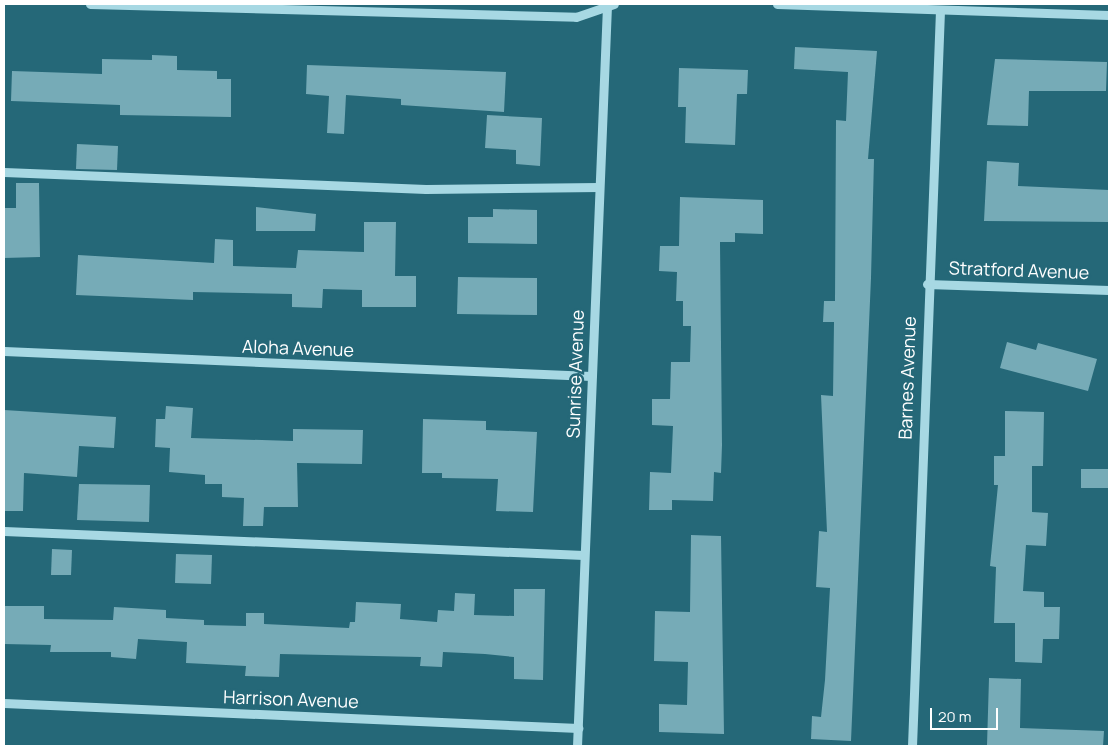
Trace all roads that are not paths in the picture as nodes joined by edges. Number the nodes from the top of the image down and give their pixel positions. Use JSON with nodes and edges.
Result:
{"nodes":[{"id":1,"x":90,"y":4,"type":"edge"},
{"id":2,"x":609,"y":4,"type":"edge"},
{"id":3,"x":776,"y":4,"type":"edge"},
{"id":4,"x":940,"y":11,"type":"junction"},
{"id":5,"x":1109,"y":14,"type":"edge"},
{"id":6,"x":4,"y":172,"type":"edge"},
{"id":7,"x":599,"y":187,"type":"junction"},
{"id":8,"x":927,"y":284,"type":"junction"},
{"id":9,"x":1109,"y":290,"type":"edge"},
{"id":10,"x":4,"y":351,"type":"edge"},
{"id":11,"x":591,"y":376,"type":"junction"},
{"id":12,"x":4,"y":532,"type":"edge"},
{"id":13,"x":584,"y":555,"type":"junction"},
{"id":14,"x":4,"y":703,"type":"edge"},
{"id":15,"x":578,"y":728,"type":"junction"},
{"id":16,"x":577,"y":746,"type":"edge"},
{"id":17,"x":912,"y":746,"type":"edge"}],
"edges":[{"from":1,"to":2,"type":"street"},
{"from":2,"to":7,"type":"street","name":"Sunrise Avenue"},
{"from":3,"to":4,"type":"street"},
{"from":4,"to":5,"type":"street"},
{"from":4,"to":8,"type":"street","name":"Barnes Avenue"},
{"from":6,"to":7,"type":"street"},
{"from":7,"to":11,"type":"street","name":"Sunrise Avenue"},
{"from":8,"to":9,"type":"street","name":"Stratford Avenue"},
{"from":8,"to":17,"type":"street","name":"Barnes Avenue"},
{"from":10,"to":11,"type":"street","name":"Aloha Avenue"},
{"from":11,"to":13,"type":"street","name":"Sunrise Avenue"},
{"from":12,"to":13,"type":"street"},
{"from":13,"to":15,"type":"street","name":"Sunrise Avenue"},
{"from":14,"to":15,"type":"street","name":"Harrison Avenue"},
{"from":15,"to":16,"type":"street","name":"Sunrise Avenue"}]}
